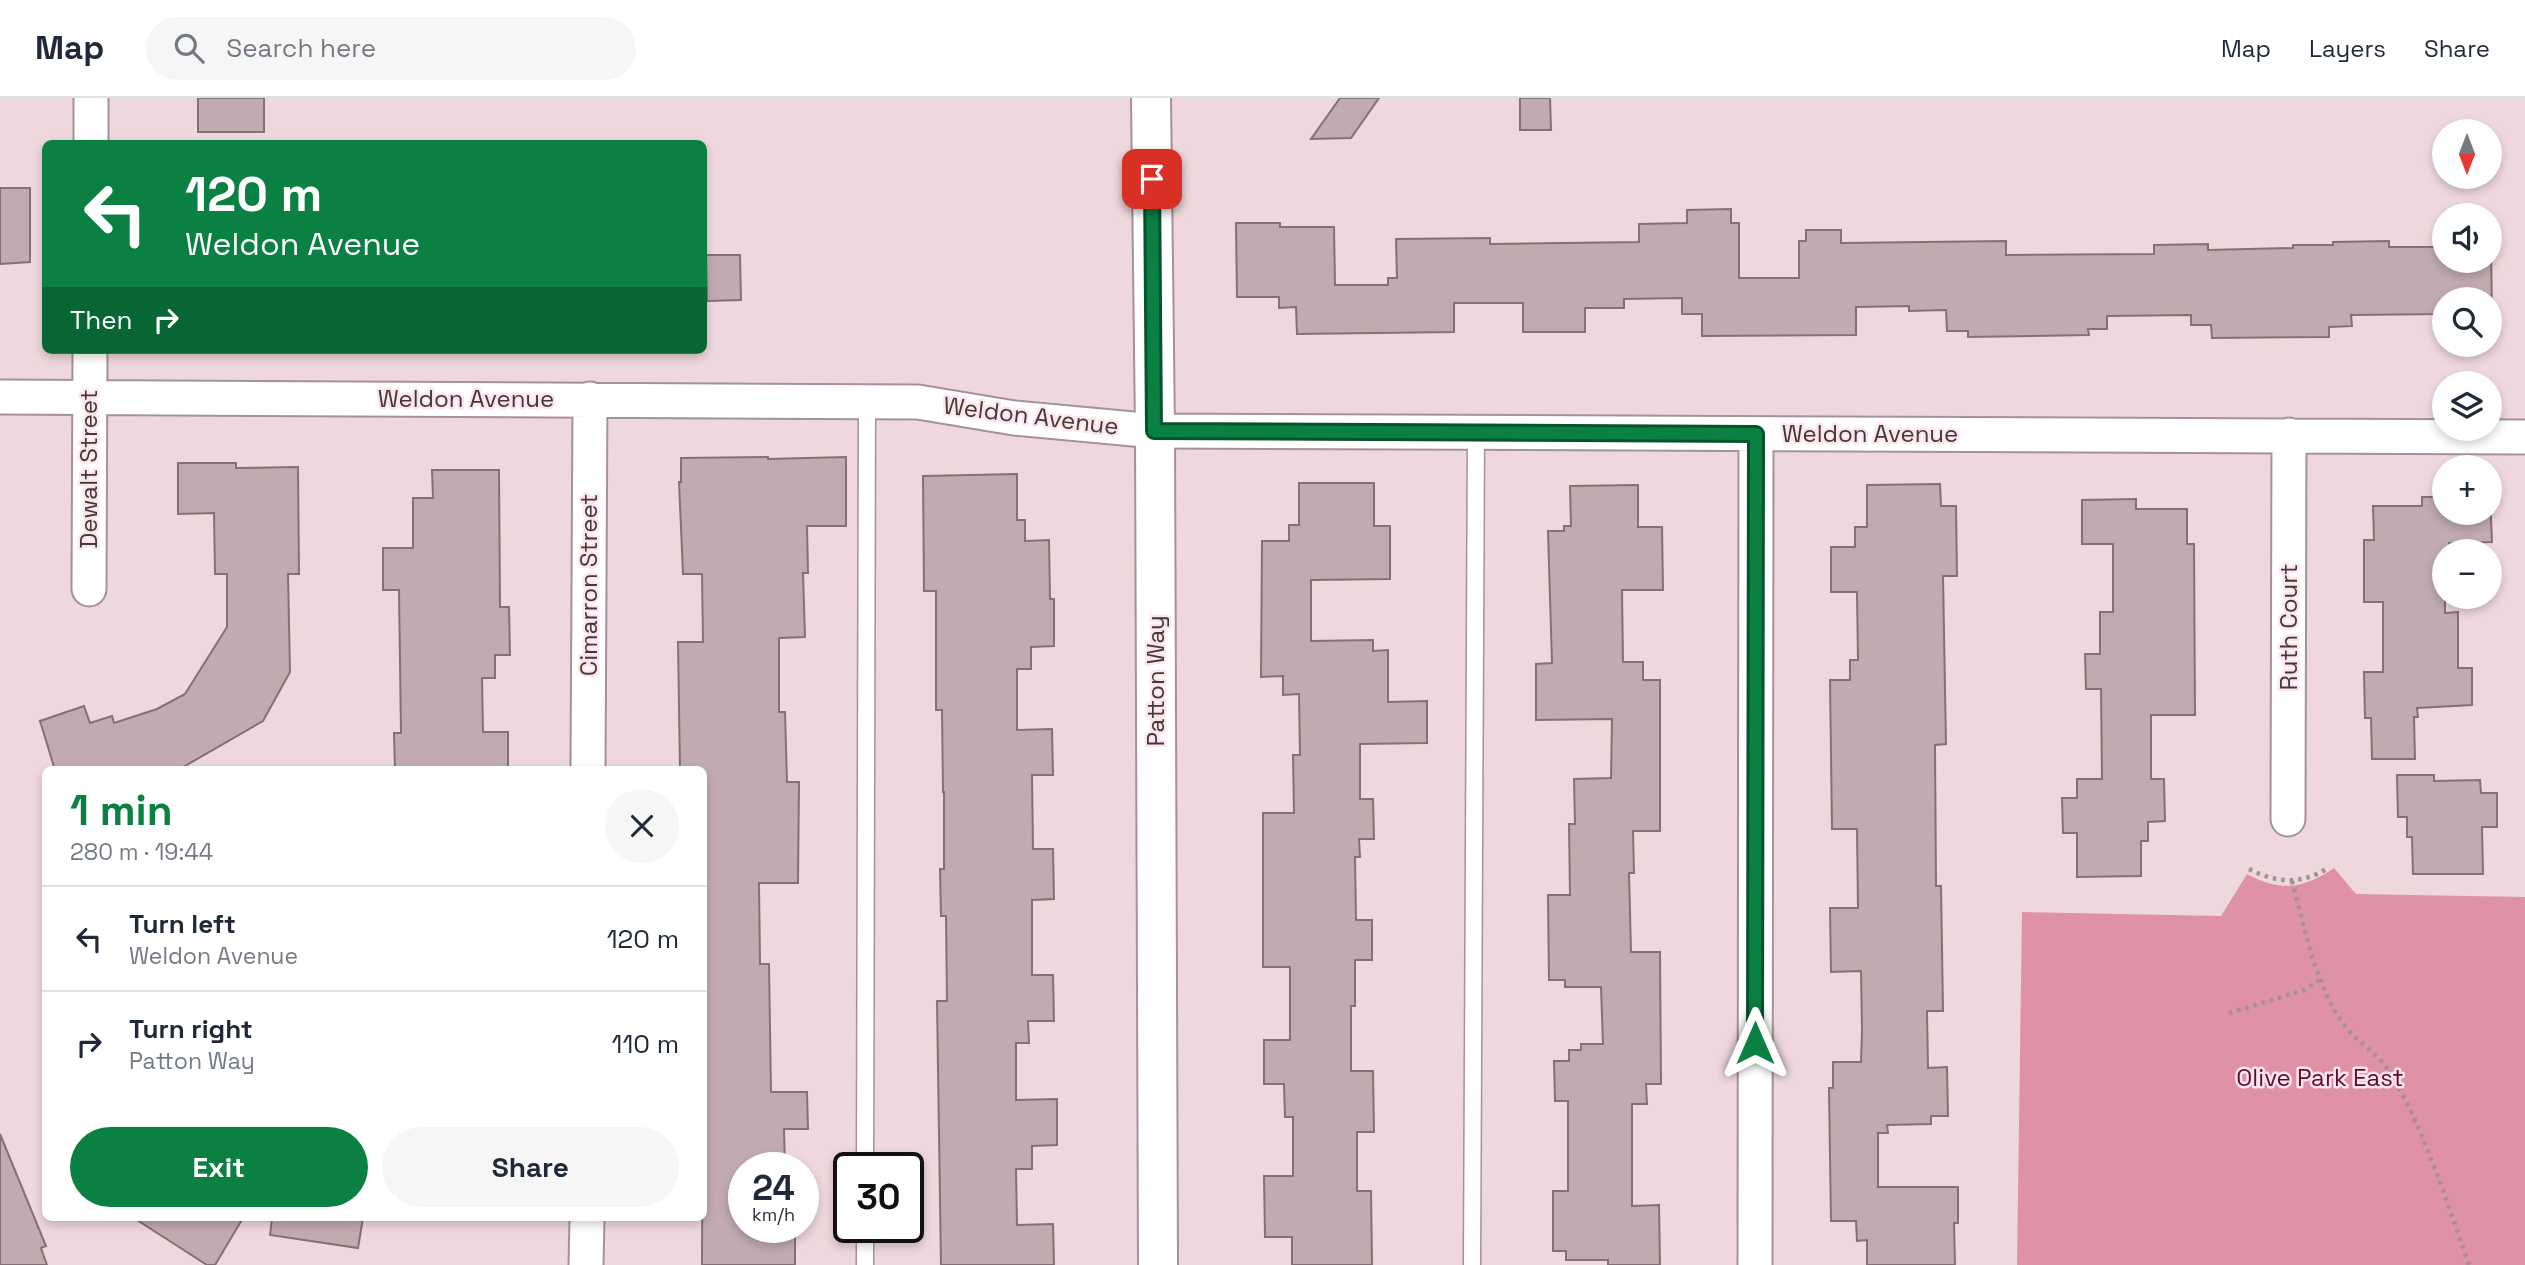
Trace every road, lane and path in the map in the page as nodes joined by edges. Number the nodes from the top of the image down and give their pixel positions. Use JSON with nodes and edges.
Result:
{"nodes":[{"id":1,"x":91,"y":98,"type":"edge"},
{"id":2,"x":1151,"y":98,"type":"edge"},
{"id":3,"x":91,"y":140,"type":"edge"},
{"id":4,"x":90,"y":354,"type":"edge"},
{"id":5,"x":0,"y":397,"type":"edge"},
{"id":6,"x":90,"y":397,"type":"junction"},
{"id":7,"x":590,"y":399,"type":"junction"},
{"id":8,"x":867,"y":401,"type":"junction"},
{"id":9,"x":1154,"y":431,"type":"junction"},
{"id":10,"x":1476,"y":433,"type":"junction"},
{"id":11,"x":1756,"y":434,"type":"junction"},
{"id":12,"x":2289,"y":435,"type":"junction"},
{"id":13,"x":2525,"y":437,"type":"edge"},
{"id":14,"x":89,"y":589,"type":"dead end"},
{"id":15,"x":588,"y":766,"type":"edge"},
{"id":16,"x":2288,"y":819,"type":"dead end"},
{"id":17,"x":2249,"y":869,"type":"dead end"},
{"id":18,"x":2328,"y":869,"type":"dead end"},
{"id":19,"x":2292,"y":881,"type":"junction"},
{"id":20,"x":2320,"y":979,"type":"junction"},
{"id":21,"x":2229,"y":1013,"type":"dead end"},
{"id":22,"x":865,"y":1152,"type":"edge"},
{"id":23,"x":587,"y":1221,"type":"edge"},
{"id":24,"x":865,"y":1243,"type":"edge"},
{"id":25,"x":586,"y":1265,"type":"edge"},
{"id":26,"x":865,"y":1265,"type":"edge"},
{"id":27,"x":1158,"y":1265,"type":"edge"},
{"id":28,"x":1472,"y":1265,"type":"edge"},
{"id":29,"x":1755,"y":1265,"type":"edge"},
{"id":30,"x":2469,"y":1265,"type":"edge"}],
"edges":[{"from":1,"to":3,"type":"street"},
{"from":2,"to":9,"type":"street","name":"Patton Way"},
{"from":4,"to":6,"type":"street","name":"Dewalt Street"},
{"from":5,"to":6,"type":"street","name":"Weldon Avenue"},
{"from":6,"to":7,"type":"street","name":"Weldon Avenue"},
{"from":6,"to":14,"type":"street","name":"Dewalt Street"},
{"from":7,"to":8,"type":"street","name":"Weldon Avenue"},
{"from":7,"to":15,"type":"street","name":"Cimarron Street"},
{"from":8,"to":9,"type":"street","name":"Weldon Avenue"},
{"from":8,"to":22,"type":"lane"},
{"from":9,"to":10,"type":"street","name":"Weldon Avenue"},
{"from":9,"to":27,"type":"street","name":"Patton Way"},
{"from":10,"to":11,"type":"street","name":"Weldon Avenue"},
{"from":10,"to":28,"type":"lane"},
{"from":11,"to":12,"type":"street","name":"Weldon Avenue"},
{"from":11,"to":29,"type":"street"},
{"from":12,"to":13,"type":"street","name":"Weldon Avenue"},
{"from":12,"to":16,"type":"street","name":"Ruth Court"},
{"from":17,"to":19,"type":"path"},
{"from":18,"to":19,"type":"path"},
{"from":19,"to":20,"type":"path"},
{"from":20,"to":21,"type":"path"},
{"from":20,"to":30,"type":"path"},
{"from":23,"to":25,"type":"street"},
{"from":24,"to":26,"type":"lane"}]}
